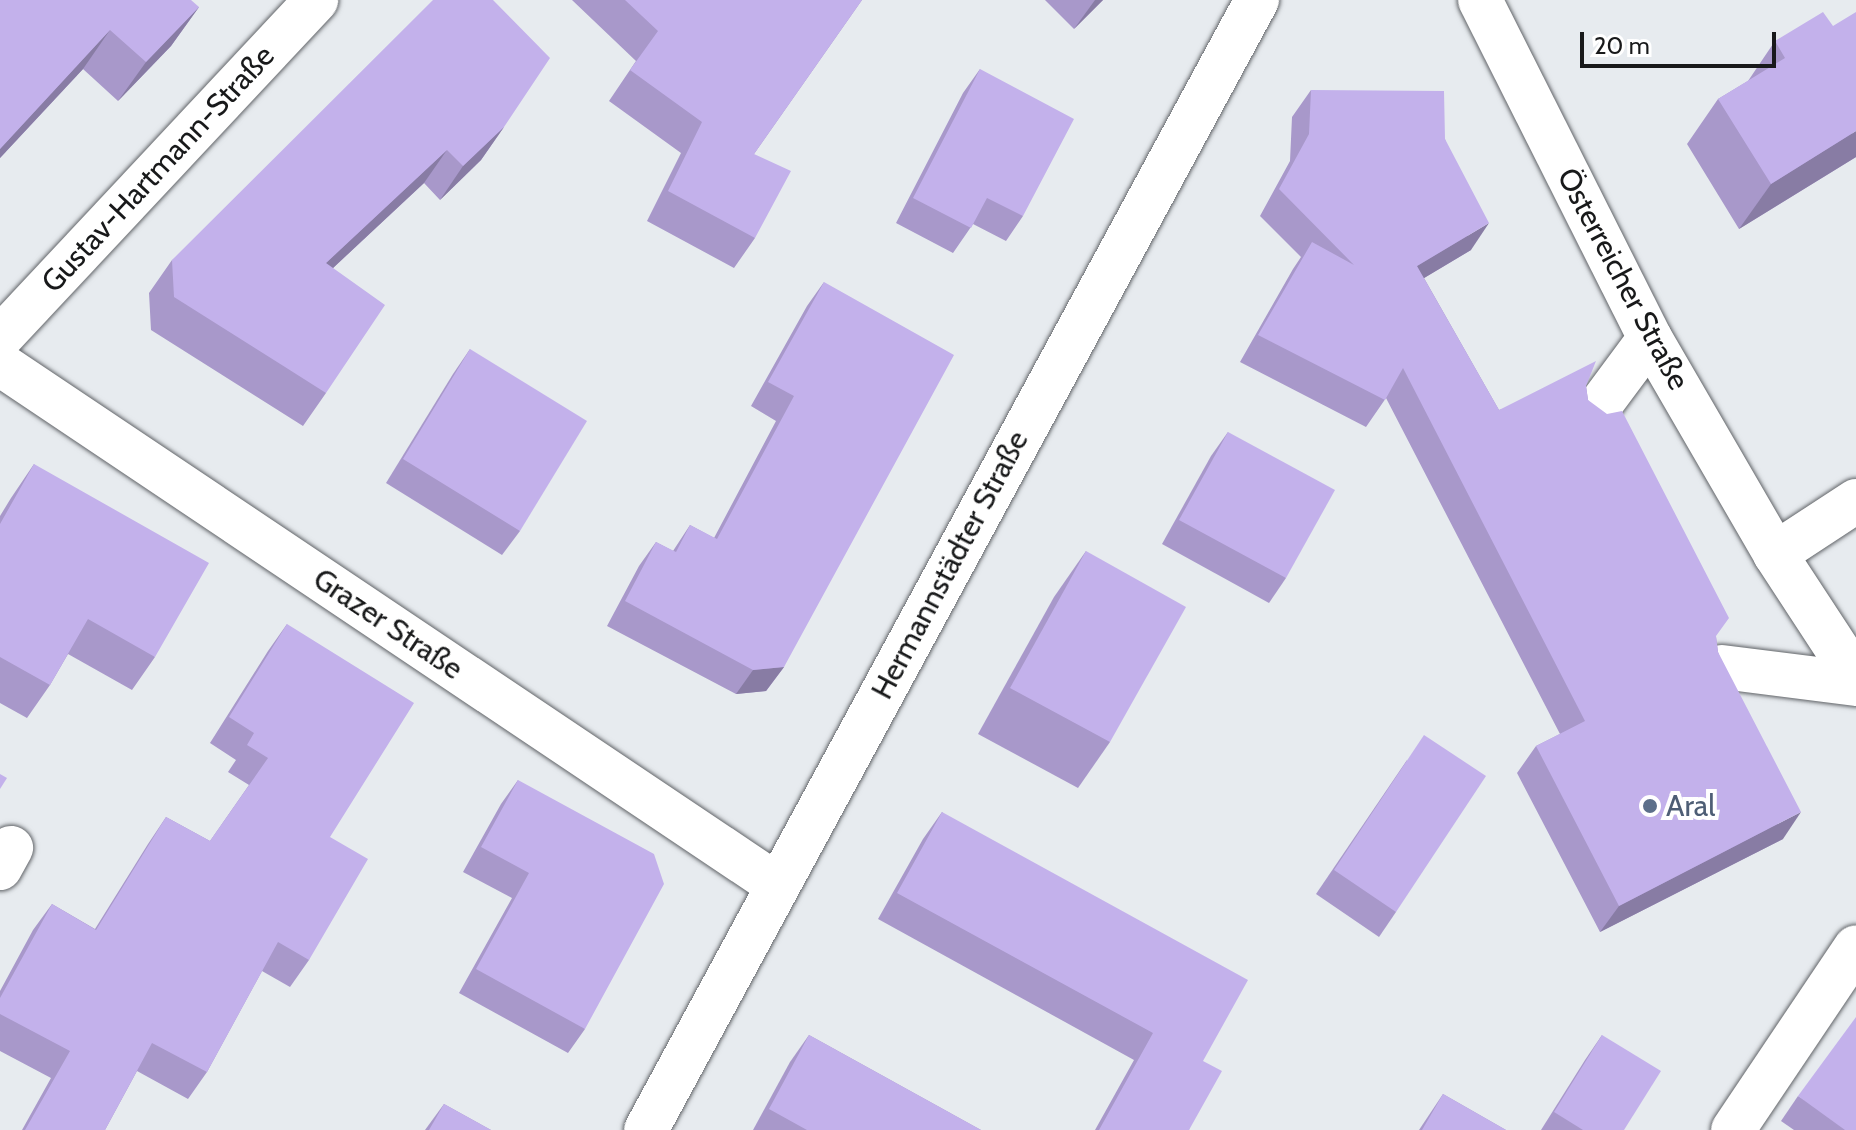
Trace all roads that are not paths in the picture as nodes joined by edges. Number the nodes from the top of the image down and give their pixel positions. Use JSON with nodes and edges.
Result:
{"nodes":[{"id":1,"x":316,"y":0,"type":"edge"},
{"id":2,"x":1257,"y":0,"type":"edge"},
{"id":3,"x":1480,"y":0,"type":"edge"},
{"id":4,"x":0,"y":338,"type":"edge"},
{"id":5,"x":1650,"y":338,"type":"junction"},
{"id":6,"x":0,"y":364,"type":"edge"},
{"id":7,"x":1592,"y":416,"type":"edge"},
{"id":8,"x":1856,"y":501,"type":"edge"},
{"id":9,"x":1775,"y":554,"type":"junction"},
{"id":10,"x":1722,"y":667,"type":"edge"},
{"id":11,"x":1856,"y":681,"type":"edge"},
{"id":12,"x":777,"y":885,"type":"junction"},
{"id":13,"x":1856,"y":947,"type":"edge"},
{"id":14,"x":646,"y":1130,"type":"edge"},
{"id":15,"x":1733,"y":1130,"type":"edge"}],
"edges":[{"from":1,"to":4,"type":"street","name":"Gustav-Hartmann-Straße"},
{"from":2,"to":12,"type":"street","name":"Hermannstädter Straße"},
{"from":3,"to":5,"type":"street","name":"Österreicher Straße"},
{"from":5,"to":7,"type":"street"},
{"from":5,"to":9,"type":"street","name":"Österreicher Straße"},
{"from":6,"to":12,"type":"street","name":"Grazer Straße"},
{"from":8,"to":9,"type":"street"},
{"from":9,"to":11,"type":"street","name":"Österreicher Straße"},
{"from":10,"to":11,"type":"street"},
{"from":12,"to":14,"type":"street","name":"Hermannstädter Straße"},
{"from":13,"to":15,"type":"street"}]}
